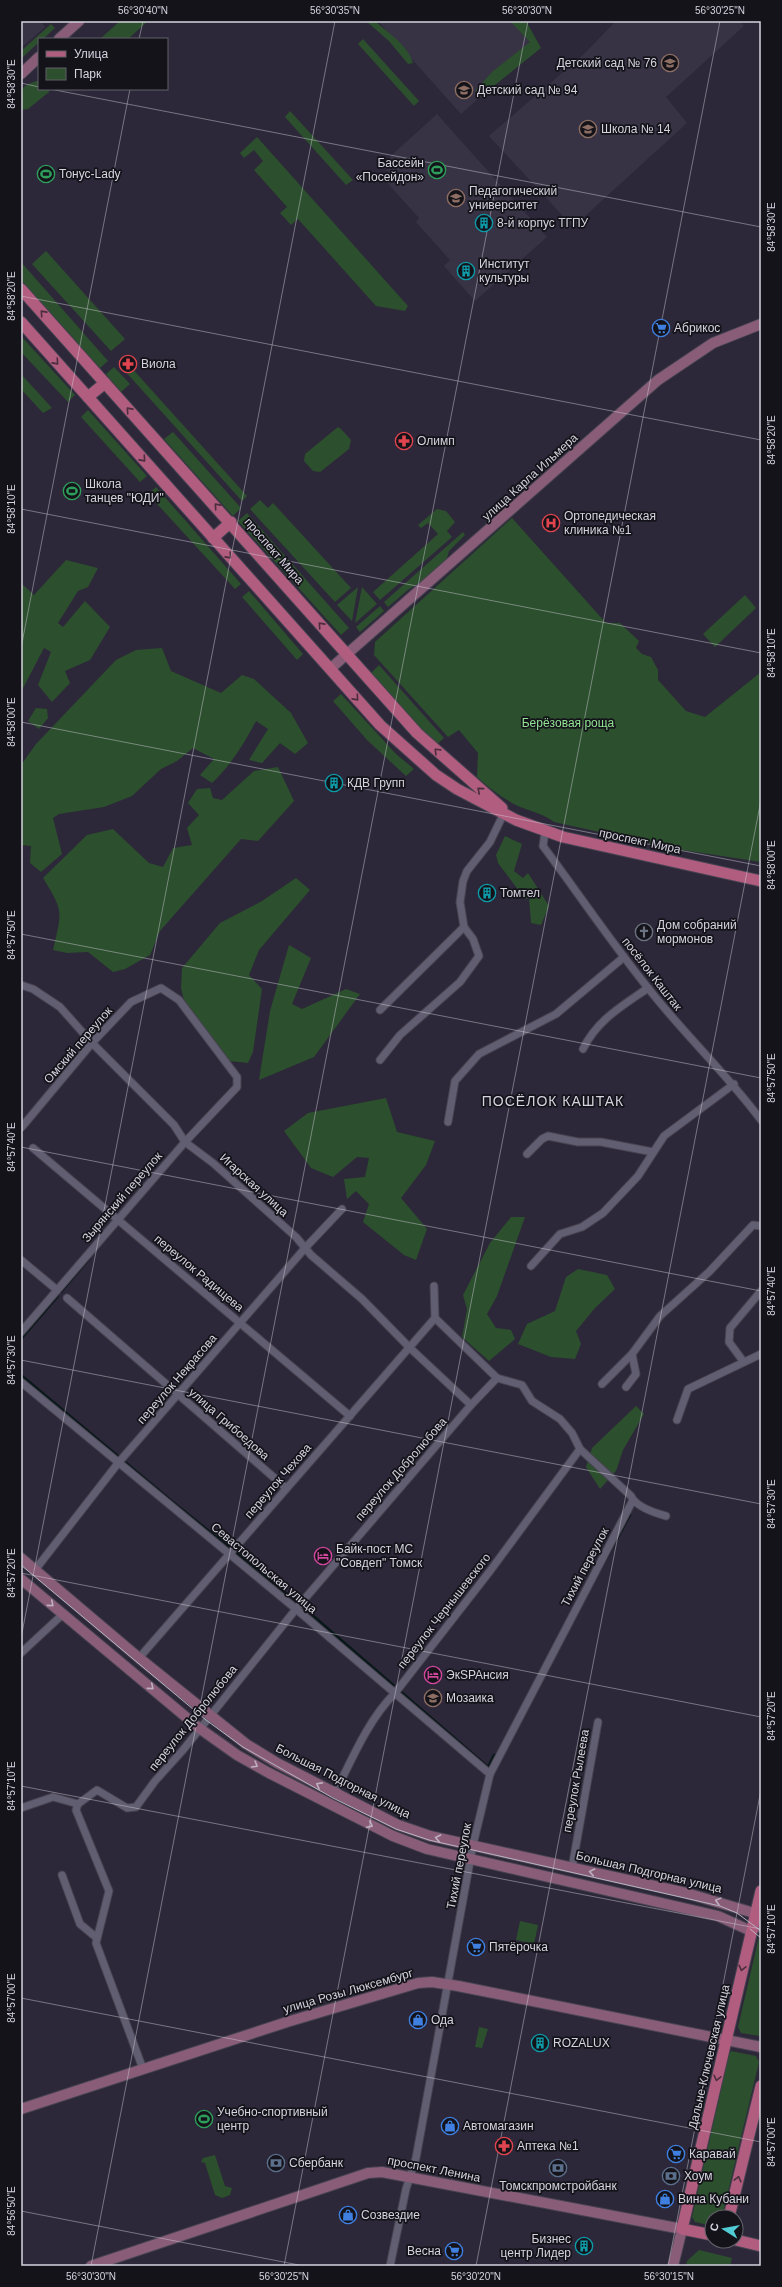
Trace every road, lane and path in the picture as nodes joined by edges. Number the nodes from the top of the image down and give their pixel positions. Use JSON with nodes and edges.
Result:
{"nodes":[{"id":1,"x":79,"y":21,"type":"edge"},
{"id":2,"x":60,"y":38,"type":"edge"},
{"id":3,"x":38,"y":58,"type":"edge"},
{"id":4,"x":21,"y":74,"type":"edge"},
{"id":5,"x":21,"y":289,"type":"edge"},
{"id":6,"x":21,"y":322,"type":"edge"},
{"id":7,"x":761,"y":324,"type":"edge"},
{"id":8,"x":105,"y":383,"type":"junction"},
{"id":9,"x":88,"y":397,"type":"junction"},
{"id":10,"x":231,"y":522,"type":"junction"},
{"id":11,"x":213,"y":538,"type":"junction"},
{"id":12,"x":348,"y":654,"type":"junction"},
{"id":13,"x":330,"y":669,"type":"junction"},
{"id":14,"x":503,"y":815,"type":"junction"},
{"id":15,"x":516,"y":820,"type":"junction"},
{"id":16,"x":545,"y":832,"type":"junction"},
{"id":17,"x":761,"y":881,"type":"edge"},
{"id":18,"x":464,"y":927,"type":"junction"},
{"id":19,"x":624,"y":957,"type":"junction"},
{"id":20,"x":21,"y":985,"type":"edge"},
{"id":21,"x":648,"y":988,"type":"junction"},
{"id":22,"x":380,"y":1010,"type":"dead end"},
{"id":23,"x":92,"y":1043,"type":"junction"},
{"id":24,"x":583,"y":1049,"type":"dead end"},
{"id":25,"x":380,"y":1060,"type":"dead end"},
{"id":26,"x":237,"y":1077,"type":"joint"},
{"id":27,"x":734,"y":1084,"type":"junction"},
{"id":28,"x":761,"y":1120,"type":"edge"},
{"id":29,"x":448,"y":1122,"type":"dead end"},
{"id":30,"x":21,"y":1128,"type":"edge"},
{"id":31,"x":185,"y":1142,"type":"junction"},
{"id":32,"x":33,"y":1148,"type":"dead end"},
{"id":33,"x":653,"y":1152,"type":"junction"},
{"id":34,"x":527,"y":1154,"type":"dead end"},
{"id":35,"x":342,"y":1210,"type":"dead end"},
{"id":36,"x":118,"y":1219,"type":"junction"},
{"id":37,"x":761,"y":1226,"type":"edge"},
{"id":38,"x":306,"y":1247,"type":"junction"},
{"id":39,"x":21,"y":1260,"type":"edge"},
{"id":40,"x":531,"y":1266,"type":"dead end"},
{"id":41,"x":434,"y":1286,"type":"dead end"},
{"id":42,"x":57,"y":1290,"type":"junction"},
{"id":43,"x":761,"y":1291,"type":"edge"},
{"id":44,"x":67,"y":1298,"type":"dead end"},
{"id":45,"x":434,"y":1318,"type":"junction"},
{"id":46,"x":240,"y":1322,"type":"junction"},
{"id":47,"x":21,"y":1332,"type":"edge"},
{"id":48,"x":410,"y":1348,"type":"junction"},
{"id":49,"x":632,"y":1354,"type":"junction"},
{"id":50,"x":761,"y":1354,"type":"edge"},
{"id":51,"x":743,"y":1361,"type":"junction"},
{"id":52,"x":498,"y":1378,"type":"junction"},
{"id":53,"x":21,"y":1382,"type":"edge"},
{"id":54,"x":602,"y":1384,"type":"dead end"},
{"id":55,"x":626,"y":1387,"type":"dead end"},
{"id":56,"x":179,"y":1395,"type":"junction"},
{"id":57,"x":472,"y":1405,"type":"junction"},
{"id":58,"x":350,"y":1416,"type":"junction"},
{"id":59,"x":677,"y":1420,"type":"dead end"},
{"id":60,"x":580,"y":1449,"type":"junction"},
{"id":61,"x":119,"y":1462,"type":"junction"},
{"id":62,"x":286,"y":1488,"type":"junction"},
{"id":63,"x":633,"y":1500,"type":"junction"},
{"id":64,"x":666,"y":1516,"type":"dead end"},
{"id":65,"x":229,"y":1554,"type":"junction"},
{"id":66,"x":21,"y":1558,"type":"edge"},
{"id":67,"x":35,"y":1570,"type":"junction"},
{"id":68,"x":21,"y":1579,"type":"edge"},
{"id":69,"x":296,"y":1609,"type":"junction"},
{"id":70,"x":63,"y":1614,"type":"junction"},
{"id":71,"x":21,"y":1653,"type":"edge"},
{"id":72,"x":138,"y":1658,"type":"junction"},
{"id":73,"x":395,"y":1693,"type":"junction"},
{"id":74,"x":209,"y":1716,"type":"junction"},
{"id":75,"x":598,"y":1722,"type":"dead end"},
{"id":76,"x":199,"y":1728,"type":"junction"},
{"id":77,"x":490,"y":1774,"type":"junction"},
{"id":78,"x":335,"y":1793,"type":"junction"},
{"id":79,"x":78,"y":1804,"type":"junction"},
{"id":80,"x":21,"y":1808,"type":"edge"},
{"id":81,"x":473,"y":1845,"type":"junction"},
{"id":82,"x":471,"y":1860,"type":"junction"},
{"id":83,"x":572,"y":1868,"type":"junction"},
{"id":84,"x":62,"y":1875,"type":"dead end"},
{"id":85,"x":761,"y":1891,"type":"edge"},
{"id":86,"x":758,"y":1913,"type":"edge"},
{"id":87,"x":761,"y":1924,"type":"edge"},
{"id":88,"x":751,"y":1930,"type":"junction"},
{"id":89,"x":97,"y":1938,"type":"junction"},
{"id":90,"x":447,"y":1984,"type":"junction"},
{"id":91,"x":726,"y":2040,"type":"junction"},
{"id":92,"x":761,"y":2047,"type":"edge"},
{"id":93,"x":143,"y":2069,"type":"junction"},
{"id":94,"x":761,"y":2086,"type":"edge"},
{"id":95,"x":21,"y":2109,"type":"edge"},
{"id":96,"x":410,"y":2177,"type":"junction"},
{"id":97,"x":731,"y":2209,"type":"edge"},
{"id":98,"x":682,"y":2229,"type":"junction"},
{"id":99,"x":704,"y":2234,"type":"edge"},
{"id":100,"x":744,"y":2242,"type":"edge"},
{"id":101,"x":761,"y":2246,"type":"edge"},
{"id":102,"x":91,"y":2266,"type":"edge"},
{"id":103,"x":390,"y":2266,"type":"edge"},
{"id":104,"x":673,"y":2266,"type":"edge"}],
"edges":[{"from":1,"to":2,"type":"main road"},
{"from":3,"to":4,"type":"main road"},
{"from":8,"to":5,"type":"main road","name":"проспект Мира","one_way":true},
{"from":6,"to":9,"type":"main road","name":"проспект Мира","one_way":true},
{"from":7,"to":12,"type":"main road","name":"улица Карла Ильмера"},
{"from":8,"to":9,"type":"main road"},
{"from":10,"to":8,"type":"main road","name":"проспект Мира","one_way":true},
{"from":9,"to":11,"type":"main road","name":"проспект Мира","one_way":true},
{"from":10,"to":11,"type":"main road"},
{"from":12,"to":10,"type":"main road","name":"проспект Мира","one_way":true},
{"from":11,"to":13,"type":"main road","name":"проспект Мира","one_way":true},
{"from":12,"to":13,"type":"main road","name":"улица Карла Ильмера"},
{"from":15,"to":12,"type":"main road","name":"проспект Мира","one_way":true},
{"from":13,"to":14,"type":"main road","name":"проспект Мира","one_way":true},
{"from":14,"to":15,"type":"main road","name":"проспект Мира"},
{"from":14,"to":18,"type":"street"},
{"from":15,"to":16,"type":"main road","name":"проспект Мира"},
{"from":16,"to":17,"type":"main road","name":"проспект Мира"},
{"from":16,"to":19,"type":"street","name":"посёлок Каштак"},
{"from":18,"to":22,"type":"street"},
{"from":18,"to":25,"type":"street"},
{"from":19,"to":21,"type":"street","name":"посёлок Каштак"},
{"from":19,"to":29,"type":"street"},
{"from":20,"to":23,"type":"street","name":"Игарская улица"},
{"from":21,"to":24,"type":"street"},
{"from":21,"to":27,"type":"street","name":"посёлок Каштак"},
{"from":23,"to":26,"type":"street","name":"Омский переулок"},
{"from":23,"to":30,"type":"street","name":"Омский переулок"},
{"from":23,"to":31,"type":"street","name":"Игарская улица"},
{"from":26,"to":31,"type":"street","name":"Зырянский переулок"},
{"from":27,"to":28,"type":"street","name":"посёлок Каштак"},
{"from":27,"to":33,"type":"street"},
{"from":31,"to":36,"type":"street","name":"Зырянский переулок"},
{"from":31,"to":38,"type":"street","name":"Игарская улица"},
{"from":32,"to":36,"type":"street","name":"переулок Радищева"},
{"from":33,"to":34,"type":"street"},
{"from":33,"to":40,"type":"street"},
{"from":35,"to":38,"type":"street","name":"переулок Некрасова"},
{"from":36,"to":42,"type":"street","name":"Зырянский переулок"},
{"from":36,"to":46,"type":"street","name":"переулок Радищева"},
{"from":37,"to":49,"type":"street"},
{"from":38,"to":46,"type":"street","name":"переулок Некрасова"},
{"from":38,"to":48,"type":"street","name":"Игарская улица"},
{"from":39,"to":42,"type":"street"},
{"from":41,"to":45,"type":"street"},
{"from":42,"to":47,"type":"street","name":"Зырянский переулок"},
{"from":43,"to":51,"type":"street"},
{"from":44,"to":56,"type":"street","name":"улица Грибоедова"},
{"from":45,"to":48,"type":"street","name":"переулок Чехова"},
{"from":45,"to":52,"type":"street"},
{"from":46,"to":56,"type":"street","name":"переулок Некрасова"},
{"from":46,"to":58,"type":"street","name":"переулок Радищева"},
{"from":48,"to":57,"type":"street","name":"Игарская улица"},
{"from":48,"to":58,"type":"street","name":"переулок Чехова"},
{"from":49,"to":54,"type":"street"},
{"from":49,"to":55,"type":"street"},
{"from":50,"to":51,"type":"street"},
{"from":51,"to":59,"type":"street"},
{"from":52,"to":57,"type":"street","name":"переулок Добролюбова"},
{"from":52,"to":60,"type":"street"},
{"from":53,"to":61,"type":"street","name":"Севастопольская улица"},
{"from":56,"to":61,"type":"street","name":"переулок Некрасова"},
{"from":56,"to":62,"type":"street","name":"улица Грибоедова"},
{"from":57,"to":69,"type":"street","name":"переулок Добролюбова"},
{"from":58,"to":62,"type":"street","name":"переулок Чехова"},
{"from":60,"to":63,"type":"street"},
{"from":60,"to":73,"type":"street","name":"переулок Чернышевского"},
{"from":61,"to":65,"type":"street","name":"Севастопольская улица"},
{"from":61,"to":67,"type":"street","name":"переулок Некрасова"},
{"from":62,"to":65,"type":"street","name":"переулок Чехова"},
{"from":63,"to":64,"type":"street"},
{"from":63,"to":77,"type":"street","name":"Тихий переулок"},
{"from":65,"to":69,"type":"street","name":"Севастопольская улица"},
{"from":65,"to":72,"type":"street","name":"переулок Чехова"},
{"from":66,"to":67,"type":"main road","name":"Большая Подгорная улица"},
{"from":67,"to":72,"type":"main road","name":"Большая Подгорная улица"},
{"from":68,"to":70,"type":"main road","one_way":true},
{"from":69,"to":73,"type":"street","name":"Севастопольская улица"},
{"from":69,"to":74,"type":"street","name":"переулок Добролюбова"},
{"from":70,"to":71,"type":"street"},
{"from":70,"to":76,"type":"main road","one_way":true},
{"from":72,"to":74,"type":"main road","name":"Большая Подгорная улица"},
{"from":73,"to":77,"type":"street","name":"Севастопольская улица"},
{"from":73,"to":78,"type":"street","name":"переулок Чернышевского"},
{"from":74,"to":76,"type":"street","name":"переулок Добролюбова"},
{"from":78,"to":74,"type":"main road","name":"Большая Подгорная улица","one_way":true},
{"from":75,"to":83,"type":"street","name":"переулок Рылеева"},
{"from":76,"to":79,"type":"street","name":"переулок Добролюбова"},
{"from":76,"to":82,"type":"main road","one_way":true},
{"from":77,"to":81,"type":"street","name":"Тихий переулок"},
{"from":81,"to":78,"type":"main road","name":"Большая Подгорная улица","one_way":true},
{"from":79,"to":80,"type":"street"},
{"from":79,"to":89,"type":"street"},
{"from":81,"to":82,"type":"street","name":"Тихий переулок"},
{"from":81,"to":83,"type":"main road","name":"Большая Подгорная улица"},
{"from":82,"to":88,"type":"main road"},
{"from":82,"to":90,"type":"street","name":"Тихий переулок"},
{"from":86,"to":83,"type":"main road","name":"Большая Подгорная улица","one_way":true},
{"from":84,"to":89,"type":"street"},
{"from":85,"to":86,"type":"main road","name":"Дальне-Ключевская улица"},
{"from":86,"to":88,"type":"main road","name":"Дальне-Ключевская улица"},
{"from":87,"to":88,"type":"main road"},
{"from":88,"to":91,"type":"main road","name":"Дальне-Ключевская улица","one_way":true},
{"from":89,"to":93,"type":"street"},
{"from":90,"to":91,"type":"main road","name":"улица Розы Люксембург"},
{"from":90,"to":93,"type":"main road","name":"улица Розы Люксембург"},
{"from":90,"to":96,"type":"street","name":"Тихий переулок"},
{"from":91,"to":92,"type":"main road","name":"улица Розы Люксембург"},
{"from":91,"to":98,"type":"main road","name":"Дальне-Ключевская улица","one_way":true},
{"from":93,"to":95,"type":"main road","name":"улица Розы Люксембург"},
{"from":97,"to":94,"type":"main road","one_way":true},
{"from":96,"to":98,"type":"main road","name":"проспект Ленина"},
{"from":96,"to":102,"type":"main road","name":"проспект Ленина"},
{"from":96,"to":103,"type":"street","name":"Тихий переулок"},
{"from":98,"to":99,"type":"main road","name":"проспект Ленина"},
{"from":98,"to":104,"type":"main road"},
{"from":100,"to":101,"type":"main road"}]}
